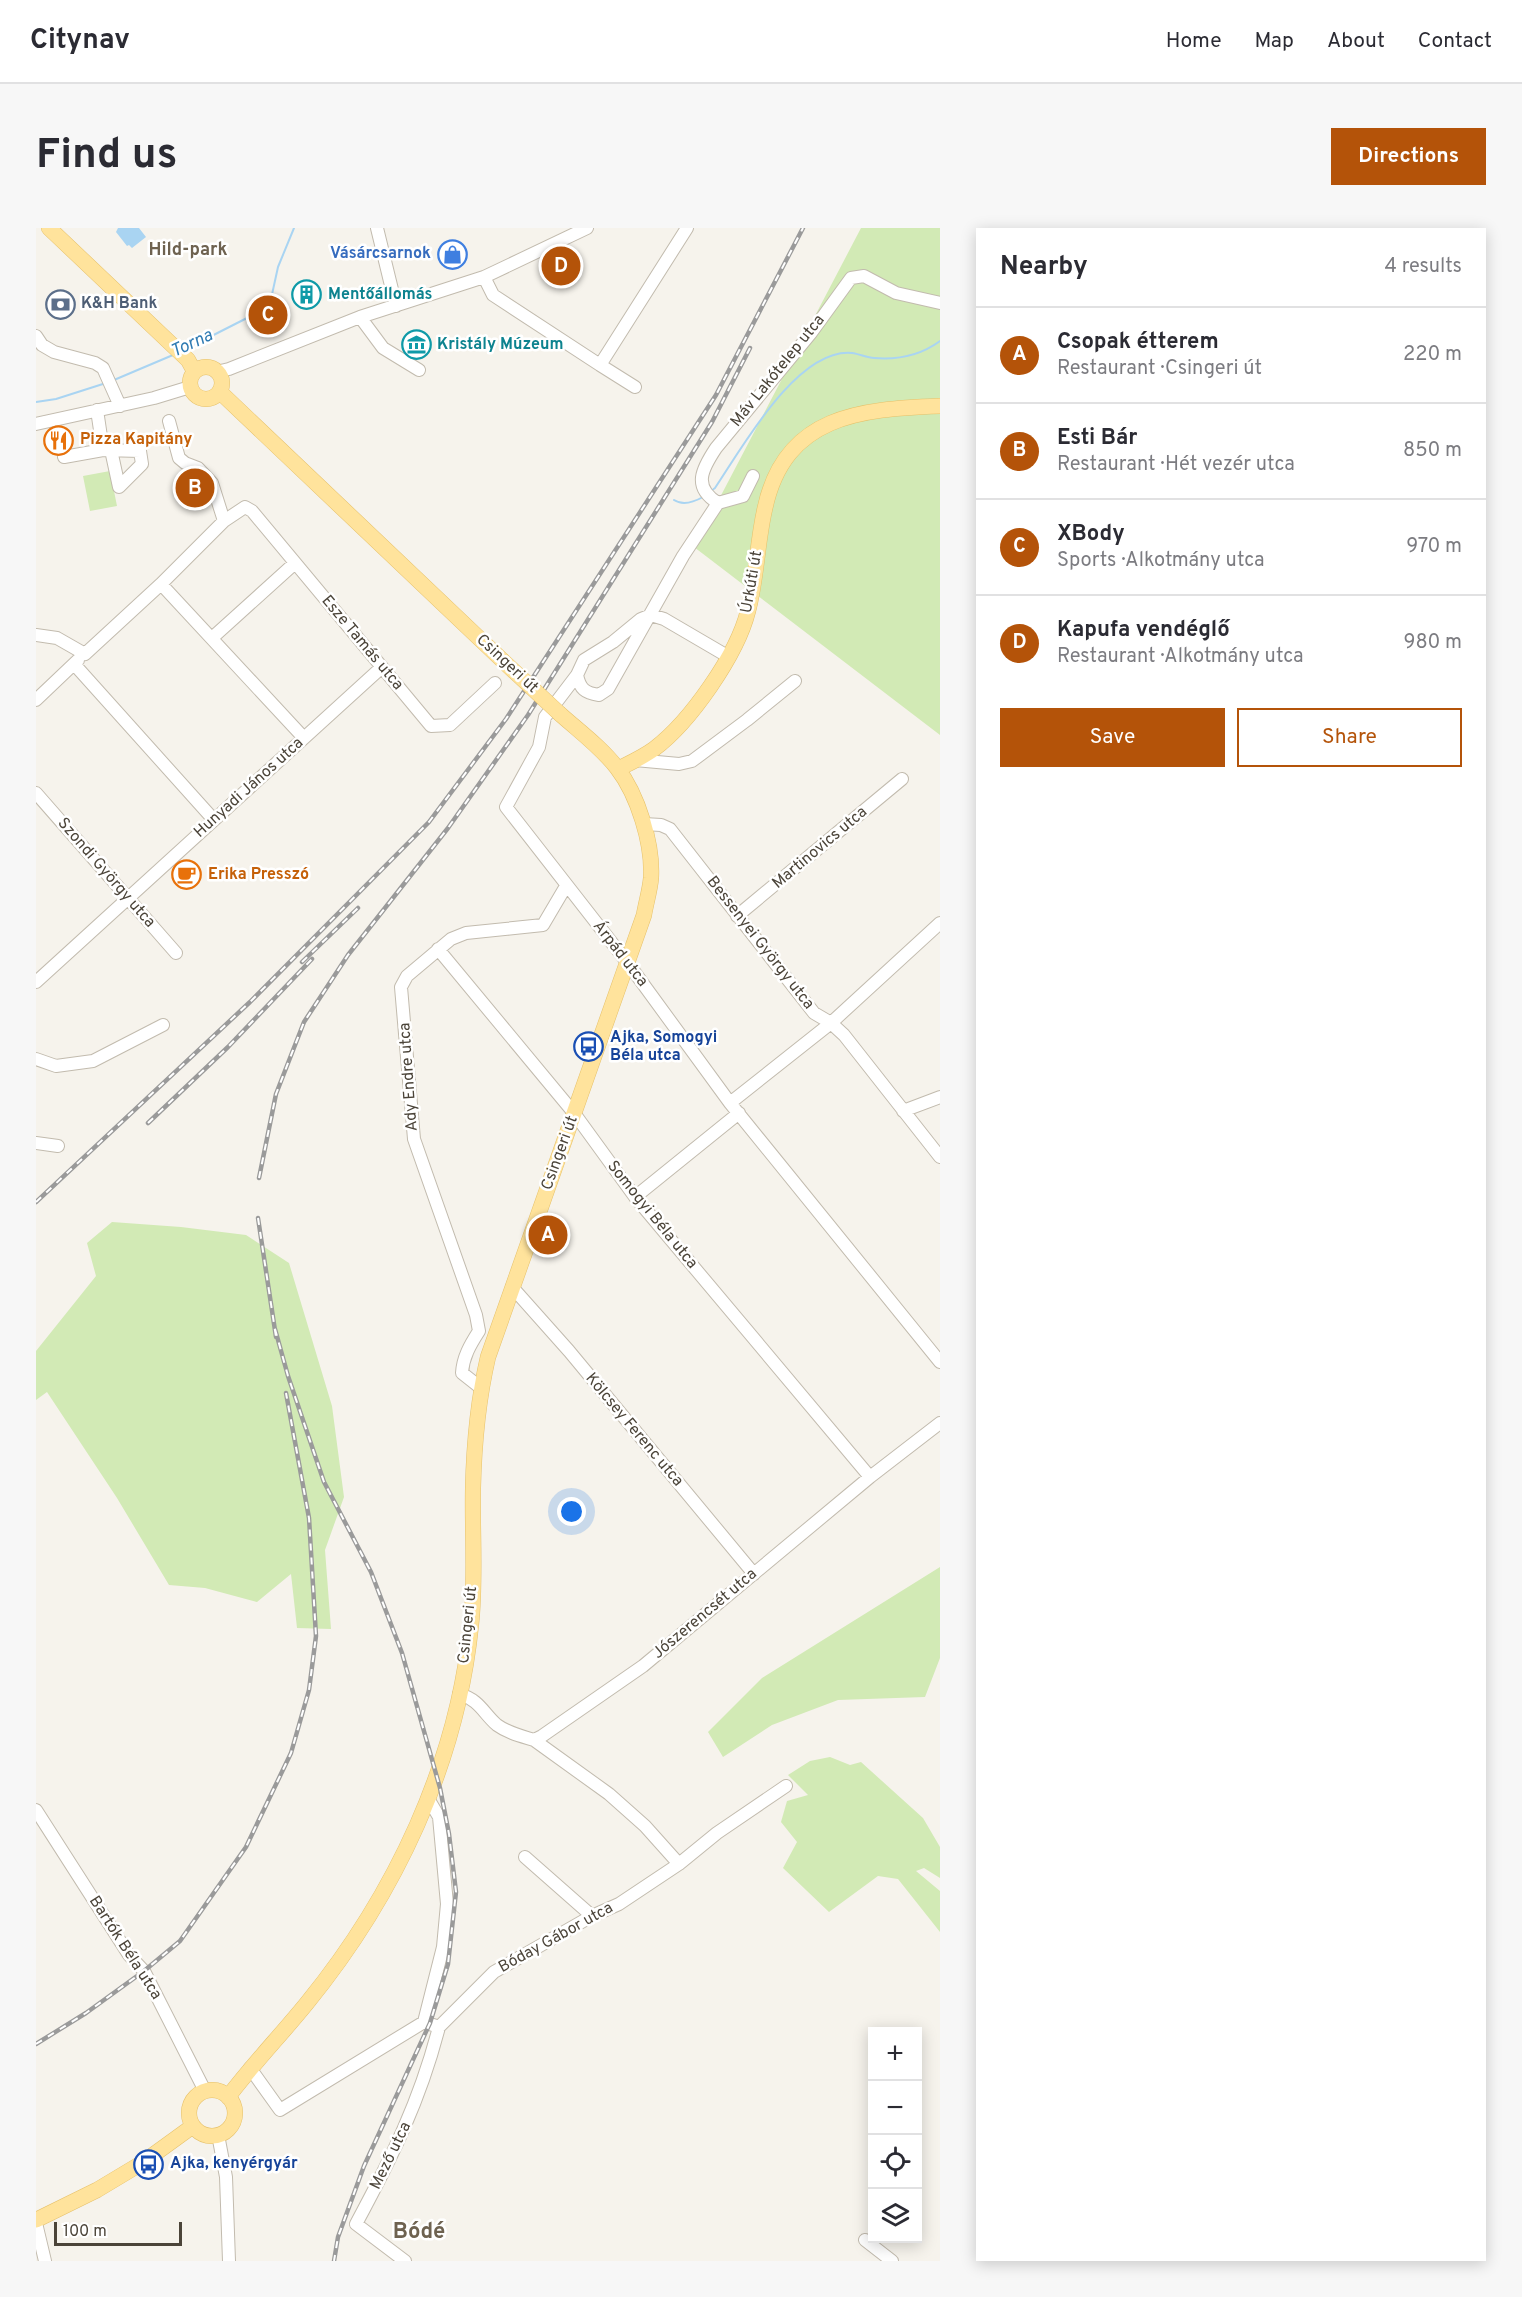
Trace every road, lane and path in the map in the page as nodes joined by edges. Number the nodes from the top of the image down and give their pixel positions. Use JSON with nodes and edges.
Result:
{"nodes":[{"id":1,"x":49,"y":228,"type":"edge"},
{"id":2,"x":377,"y":228,"type":"edge"},
{"id":3,"x":586,"y":228,"type":"edge"},
{"id":4,"x":687,"y":228,"type":"edge"},
{"id":5,"x":484,"y":277,"type":"junction"},
{"id":6,"x":940,"y":303,"type":"edge"},
{"id":7,"x":396,"y":306,"type":"junction"},
{"id":8,"x":360,"y":317,"type":"junction"},
{"id":9,"x":36,"y":336,"type":"edge"},
{"id":10,"x":600,"y":365,"type":"junction"},
{"id":11,"x":191,"y":366,"type":"junction"},
{"id":12,"x":418,"y":370,"type":"dead end"},
{"id":13,"x":216,"y":372,"type":"junction"},
{"id":14,"x":190,"y":387,"type":"junction"},
{"id":15,"x":635,"y":387,"type":"dead end"},
{"id":16,"x":220,"y":392,"type":"junction"},
{"id":17,"x":120,"y":406,"type":"junction"},
{"id":18,"x":940,"y":406,"type":"edge"},
{"id":19,"x":97,"y":410,"type":"junction"},
{"id":20,"x":169,"y":421,"type":"dead end"},
{"id":21,"x":36,"y":424,"type":"edge"},
{"id":22,"x":64,"y":457,"type":"dead end"},
{"id":23,"x":753,"y":476,"type":"dead end"},
{"id":24,"x":718,"y":503,"type":"junction"},
{"id":25,"x":225,"y":521,"type":"junction"},
{"id":26,"x":296,"y":563,"type":"junction"},
{"id":27,"x":161,"y":584,"type":"junction"},
{"id":28,"x":651,"y":615,"type":"junction"},
{"id":29,"x":36,"y":635,"type":"edge"},
{"id":30,"x":212,"y":638,"type":"junction"},
{"id":31,"x":85,"y":654,"type":"junction"},
{"id":32,"x":729,"y":657,"type":"junction"},
{"id":33,"x":74,"y":664,"type":"junction"},
{"id":34,"x":382,"y":667,"type":"junction"},
{"id":35,"x":577,"y":675,"type":"junction"},
{"id":36,"x":795,"y":681,"type":"dead end"},
{"id":37,"x":495,"y":682,"type":"dead end"},
{"id":38,"x":36,"y":700,"type":"edge"},
{"id":39,"x":304,"y":738,"type":"junction"},
{"id":40,"x":634,"y":760,"type":"junction"},
{"id":41,"x":618,"y":769,"type":"junction"},
{"id":42,"x":902,"y":779,"type":"dead end"},
{"id":43,"x":36,"y":793,"type":"edge"},
{"id":44,"x":214,"y":820,"type":"junction"},
{"id":45,"x":644,"y":824,"type":"junction"},
{"id":46,"x":566,"y":886,"type":"junction"},
{"id":47,"x":128,"y":899,"type":"junction"},
{"id":48,"x":737,"y":916,"type":"junction"},
{"id":49,"x":940,"y":922,"type":"edge"},
{"id":50,"x":438,"y":949,"type":"junction"},
{"id":51,"x":176,"y":953,"type":"dead end"},
{"id":52,"x":627,"y":962,"type":"junction"},
{"id":53,"x":36,"y":982,"type":"edge"},
{"id":54,"x":831,"y":1023,"type":"junction"},
{"id":55,"x":163,"y":1024,"type":"dead end"},
{"id":56,"x":36,"y":1059,"type":"edge"},
{"id":57,"x":940,"y":1097,"type":"edge"},
{"id":58,"x":730,"y":1103,"type":"junction"},
{"id":59,"x":903,"y":1110,"type":"junction"},
{"id":60,"x":574,"y":1113,"type":"junction"},
{"id":61,"x":739,"y":1113,"type":"junction"},
{"id":62,"x":36,"y":1143,"type":"edge"},
{"id":63,"x":58,"y":1146,"type":"dead end"},
{"id":64,"x":940,"y":1157,"type":"edge"},
{"id":65,"x":635,"y":1197,"type":"junction"},
{"id":66,"x":512,"y":1287,"type":"junction"},
{"id":67,"x":940,"y":1362,"type":"edge"},
{"id":68,"x":481,"y":1388,"type":"junction"},
{"id":69,"x":940,"y":1423,"type":"edge"},
{"id":70,"x":870,"y":1478,"type":"junction"},
{"id":71,"x":754,"y":1574,"type":"junction"},
{"id":72,"x":459,"y":1694,"type":"junction"},
{"id":73,"x":534,"y":1740,"type":"junction"},
{"id":74,"x":786,"y":1786,"type":"dead end"},
{"id":75,"x":429,"y":1800,"type":"junction"},
{"id":76,"x":36,"y":1810,"type":"edge"},
{"id":77,"x":525,"y":1857,"type":"dead end"},
{"id":78,"x":679,"y":1864,"type":"junction"},
{"id":79,"x":592,"y":1916,"type":"junction"},
{"id":80,"x":424,"y":2022,"type":"junction"},
{"id":81,"x":439,"y":2027,"type":"junction"},
{"id":82,"x":250,"y":2068,"type":"junction"},
{"id":83,"x":204,"y":2091,"type":"junction"},
{"id":84,"x":228,"y":2097,"type":"junction"},
{"id":85,"x":193,"y":2126,"type":"junction"},
{"id":86,"x":220,"y":2135,"type":"junction"},
{"id":87,"x":36,"y":2222,"type":"edge"},
{"id":88,"x":865,"y":2240,"type":"dead end"},
{"id":89,"x":45,"y":2261,"type":"edge"},
{"id":90,"x":229,"y":2261,"type":"edge"},
{"id":91,"x":405,"y":2261,"type":"edge"},
{"id":92,"x":892,"y":2261,"type":"edge"}],
"edges":[{"from":1,"to":11,"type":"main road"},
{"from":2,"to":7,"type":"street"},
{"from":3,"to":5,"type":"street"},
{"from":4,"to":10,"type":"street"},
{"from":5,"to":7,"type":"street"},
{"from":5,"to":10,"type":"street"},
{"from":6,"to":24,"type":"street","name":"Máv Lakótelep utca"},
{"from":7,"to":8,"type":"street"},
{"from":8,"to":12,"type":"street"},
{"from":8,"to":13,"type":"street"},
{"from":9,"to":17,"type":"street"},
{"from":10,"to":15,"type":"street"},
{"from":11,"to":13,"type":"main road"},
{"from":11,"to":14,"type":"main road"},
{"from":13,"to":16,"type":"main road"},
{"from":14,"to":16,"type":"main road"},
{"from":14,"to":17,"type":"street"},
{"from":16,"to":41,"type":"main road","name":"Csingeri út","bridge":true},
{"from":17,"to":19,"type":"street"},
{"from":18,"to":32,"type":"main road","name":"Úrkúti út"},
{"from":19,"to":21,"type":"street"},
{"from":19,"to":22,"type":"street"},
{"from":20,"to":25,"type":"street"},
{"from":23,"to":24,"type":"street"},
{"from":24,"to":28,"type":"street"},
{"from":25,"to":26,"type":"street","name":"Esze Tamás utca"},
{"from":25,"to":27,"type":"street"},
{"from":26,"to":30,"type":"street"},
{"from":26,"to":34,"type":"street","name":"Esze Tamás utca"},
{"from":27,"to":30,"type":"street"},
{"from":27,"to":31,"type":"street"},
{"from":28,"to":32,"type":"street"},
{"from":28,"to":35,"type":"street"},
{"from":28,"to":35,"type":"street"},
{"from":29,"to":31,"type":"street"},
{"from":30,"to":39,"type":"street"},
{"from":31,"to":33,"type":"street"},
{"from":32,"to":40,"type":"main road","name":"Úrkúti út"},
{"from":33,"to":38,"type":"street"},
{"from":33,"to":44,"type":"street"},
{"from":34,"to":37,"type":"street","name":"Esze Tamás utca"},
{"from":34,"to":39,"type":"street","name":"Hunyadi János utca"},
{"from":35,"to":46,"type":"street","name":"Árpád utca"},
{"from":36,"to":40,"type":"street"},
{"from":39,"to":44,"type":"street","name":"Hunyadi János utca"},
{"from":40,"to":41,"type":"main road","name":"Úrkúti út"},
{"from":41,"to":45,"type":"main road","name":"Csingeri út"},
{"from":42,"to":48,"type":"street","name":"Martinovics utca"},
{"from":43,"to":47,"type":"street","name":"Szondi György utca"},
{"from":44,"to":47,"type":"street","name":"Hunyadi János utca"},
{"from":45,"to":48,"type":"street","name":"Bessenyei György utca"},
{"from":45,"to":52,"type":"main road","name":"Csingeri út"},
{"from":46,"to":50,"type":"street","name":"Ady Endre utca"},
{"from":46,"to":52,"type":"street","name":"Árpád utca"},
{"from":47,"to":51,"type":"street","name":"Szondi György utca"},
{"from":47,"to":53,"type":"street","name":"Hunyadi János utca"},
{"from":48,"to":54,"type":"street","name":"Bessenyei György utca"},
{"from":49,"to":54,"type":"street"},
{"from":50,"to":60,"type":"street","name":"Somogyi Béla utca"},
{"from":50,"to":68,"type":"street","name":"Ady Endre utca"},
{"from":52,"to":58,"type":"street","name":"Árpád utca"},
{"from":52,"to":60,"type":"main road","name":"Csingeri út"},
{"from":54,"to":58,"type":"street"},
{"from":54,"to":59,"type":"street","name":"Bessenyei György utca"},
{"from":55,"to":56,"type":"street"},
{"from":57,"to":59,"type":"street"},
{"from":58,"to":61,"type":"street","name":"Árpád utca"},
{"from":59,"to":64,"type":"street","name":"Bessenyei György utca"},
{"from":60,"to":65,"type":"street","name":"Somogyi Béla utca"},
{"from":60,"to":66,"type":"main road","name":"Csingeri út"},
{"from":61,"to":65,"type":"street"},
{"from":61,"to":67,"type":"street","name":"Árpád utca"},
{"from":62,"to":63,"type":"street"},
{"from":65,"to":70,"type":"street","name":"Somogyi Béla utca"},
{"from":66,"to":68,"type":"main road","name":"Csingeri út"},
{"from":66,"to":71,"type":"street","name":"Kölcsey Ferenc utca"},
{"from":68,"to":72,"type":"main road","name":"Csingeri út"},
{"from":69,"to":70,"type":"street","name":"Jószerencsét utca"},
{"from":70,"to":71,"type":"street","name":"Jószerencsét utca"},
{"from":71,"to":73,"type":"street","name":"Jószerencsét utca"},
{"from":72,"to":73,"type":"street"},
{"from":72,"to":75,"type":"main road","name":"Csingeri út"},
{"from":73,"to":78,"type":"street"},
{"from":74,"to":78,"type":"street","name":"Bóday Gábor utca"},
{"from":75,"to":80,"type":"street"},
{"from":75,"to":82,"type":"main road","name":"Csingeri út"},
{"from":76,"to":83,"type":"street","name":"Bartók Béla utca"},
{"from":77,"to":79,"type":"street"},
{"from":78,"to":79,"type":"street","name":"Bóday Gábor utca"},
{"from":79,"to":81,"type":"street","name":"Bóday Gábor utca"},
{"from":80,"to":81,"type":"street"},
{"from":80,"to":82,"type":"street"},
{"from":81,"to":91,"type":"street","name":"Mező utca"},
{"from":82,"to":84,"type":"main road","name":"Csingeri út"},
{"from":83,"to":84,"type":"main road"},
{"from":83,"to":85,"type":"main road"},
{"from":84,"to":86,"type":"main road"},
{"from":85,"to":86,"type":"main road"},
{"from":85,"to":87,"type":"main road"},
{"from":86,"to":90,"type":"street"},
{"from":87,"to":89,"type":"street"},
{"from":88,"to":92,"type":"street"}]}
